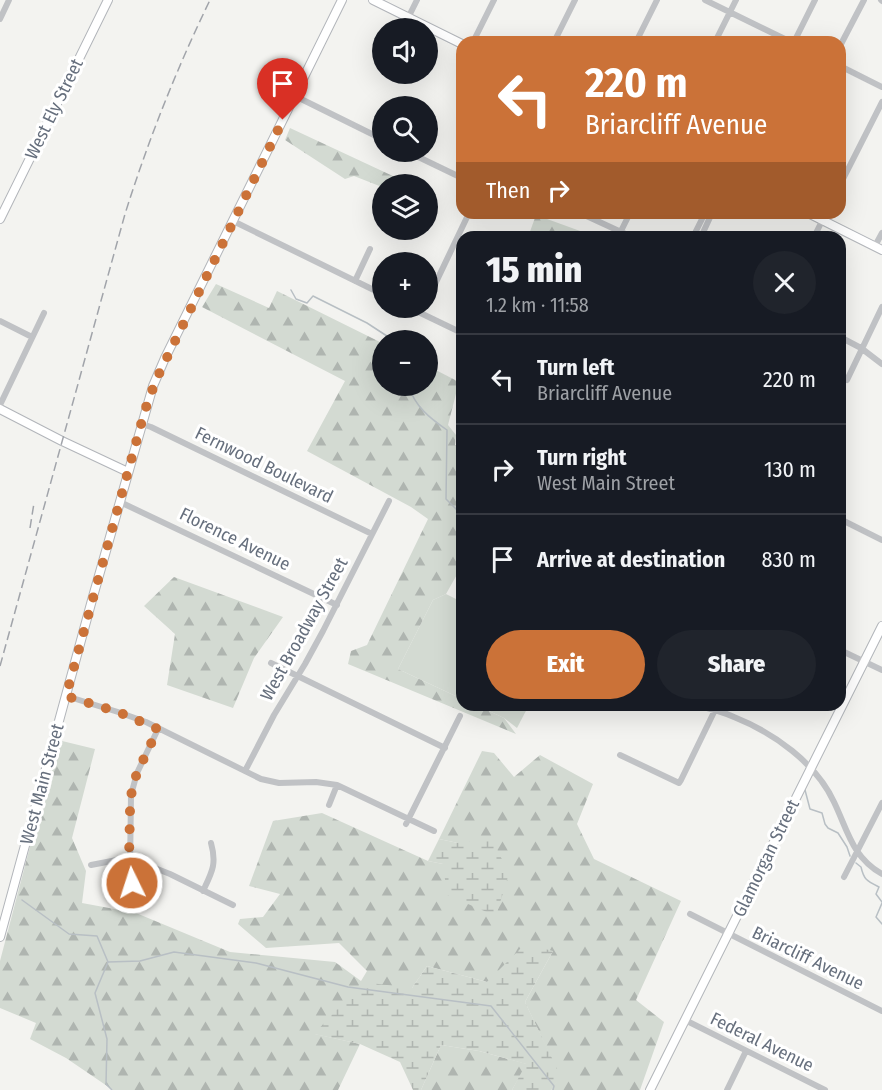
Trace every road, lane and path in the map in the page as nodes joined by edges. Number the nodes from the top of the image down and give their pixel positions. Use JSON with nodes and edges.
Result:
{"nodes":[{"id":1,"x":9,"y":0,"type":"edge"},
{"id":2,"x":108,"y":0,"type":"edge"},
{"id":3,"x":342,"y":0,"type":"edge"},
{"id":4,"x":373,"y":0,"type":"edge"},
{"id":5,"x":417,"y":0,"type":"edge"},
{"id":6,"x":494,"y":0,"type":"edge"},
{"id":7,"x":575,"y":0,"type":"edge"},
{"id":8,"x":657,"y":0,"type":"edge"},
{"id":9,"x":705,"y":0,"type":"edge"},
{"id":10,"x":736,"y":0,"type":"edge"},
{"id":11,"x":815,"y":0,"type":"edge"},
{"id":12,"x":864,"y":0,"type":"edge"},
{"id":13,"x":730,"y":12,"type":"junction"},
{"id":14,"x":408,"y":18,"type":"joint"},
{"id":15,"x":0,"y":19,"type":"edge"},
{"id":16,"x":438,"y":32,"type":"edge"},
{"id":17,"x":476,"y":36,"type":"edge"},
{"id":18,"x":557,"y":36,"type":"edge"},
{"id":19,"x":639,"y":36,"type":"edge"},
{"id":20,"x":718,"y":36,"type":"edge"},
{"id":21,"x":780,"y":36,"type":"edge"},
{"id":22,"x":795,"y":36,"type":"edge"},
{"id":23,"x":845,"y":36,"type":"edge"},
{"id":24,"x":456,"y":41,"type":"edge"},
{"id":25,"x":846,"y":69,"type":"edge"},
{"id":26,"x":882,"y":87,"type":"edge"},
{"id":27,"x":295,"y":96,"type":"junction"},
{"id":28,"x":882,"y":102,"type":"edge"},
{"id":29,"x":372,"y":134,"type":"edge"},
{"id":30,"x":429,"y":162,"type":"edge"},
{"id":31,"x":846,"y":173,"type":"edge"},
{"id":32,"x":456,"y":175,"type":"edge"},
{"id":33,"x":0,"y":219,"type":"edge"},
{"id":34,"x":594,"y":219,"type":"edge"},
{"id":35,"x":627,"y":219,"type":"edge"},
{"id":36,"x":828,"y":219,"type":"edge"},
{"id":37,"x":232,"y":221,"type":"junction"},
{"id":38,"x":621,"y":231,"type":"joint"},
{"id":39,"x":882,"y":233,"type":"edge"},
{"id":40,"x":456,"y":240,"type":"edge"},
{"id":41,"x":879,"y":248,"type":"edge"},
{"id":42,"x":370,"y":249,"type":"dead end"},
{"id":43,"x":438,"y":278,"type":"edge"},
{"id":44,"x":355,"y":280,"type":"junction"},
{"id":45,"x":372,"y":289,"type":"edge"},
{"id":46,"x":882,"y":307,"type":"edge"},
{"id":47,"x":44,"y":313,"type":"dead end"},
{"id":48,"x":436,"y":318,"type":"edge"},
{"id":49,"x":0,"y":321,"type":"edge"},
{"id":50,"x":456,"y":330,"type":"edge"},
{"id":51,"x":32,"y":337,"type":"junction"},
{"id":52,"x":846,"y":340,"type":"edge"},
{"id":53,"x":861,"y":348,"type":"junction"},
{"id":54,"x":882,"y":364,"type":"edge"},
{"id":55,"x":847,"y":380,"type":"dead end"},
{"id":56,"x":0,"y":407,"type":"edge"},
{"id":57,"x":142,"y":424,"type":"junction"},
{"id":58,"x":128,"y":472,"type":"junction"},
{"id":59,"x":120,"y":501,"type":"junction"},
{"id":60,"x":388,"y":501,"type":"dead end"},
{"id":61,"x":846,"y":522,"type":"edge"},
{"id":62,"x":372,"y":534,"type":"junction"},
{"id":63,"x":882,"y":540,"type":"edge"},
{"id":64,"x":337,"y":605,"type":"junction"},
{"id":65,"x":882,"y":626,"type":"edge"},
{"id":66,"x":846,"y":653,"type":"edge"},
{"id":67,"x":865,"y":662,"type":"junction"},
{"id":68,"x":271,"y":663,"type":"dead end"},
{"id":69,"x":882,"y":670,"type":"edge"},
{"id":70,"x":297,"y":676,"type":"junction"},
{"id":71,"x":66,"y":696,"type":"junction"},
{"id":72,"x":846,"y":700,"type":"edge"},
{"id":73,"x":715,"y":711,"type":"edge"},
{"id":74,"x":718,"y":711,"type":"edge"},
{"id":75,"x":840,"y":711,"type":"edge"},
{"id":76,"x":460,"y":717,"type":"dead end"},
{"id":77,"x":158,"y":729,"type":"junction"},
{"id":78,"x":445,"y":748,"type":"junction"},
{"id":79,"x":620,"y":755,"type":"dead end"},
{"id":80,"x":811,"y":769,"type":"junction"},
{"id":81,"x":245,"y":771,"type":"junction"},
{"id":82,"x":337,"y":785,"type":"junction"},
{"id":83,"x":882,"y":803,"type":"edge"},
{"id":84,"x":328,"y":805,"type":"dead end"},
{"id":85,"x":408,"y":822,"type":"junction"},
{"id":86,"x":434,"y":831,"type":"dead end"},
{"id":87,"x":211,"y":843,"type":"dead end"},
{"id":88,"x":857,"y":852,"type":"junction"},
{"id":89,"x":129,"y":860,"type":"junction"},
{"id":90,"x":91,"y":865,"type":"dead end"},
{"id":91,"x":882,"y":874,"type":"edge"},
{"id":92,"x":844,"y":877,"type":"dead end"},
{"id":93,"x":134,"y":891,"type":"dead end"},
{"id":94,"x":203,"y":891,"type":"junction"},
{"id":95,"x":233,"y":905,"type":"dead end"},
{"id":96,"x":690,"y":914,"type":"dead end"},
{"id":97,"x":728,"y":934,"type":"junction"},
{"id":98,"x":0,"y":937,"type":"edge"},
{"id":99,"x":882,"y":1011,"type":"edge"},
{"id":100,"x":685,"y":1020,"type":"junction"},
{"id":101,"x":746,"y":1051,"type":"junction"},
{"id":102,"x":650,"y":1090,"type":"edge"},
{"id":103,"x":727,"y":1090,"type":"edge"},
{"id":104,"x":825,"y":1090,"type":"edge"}],
"edges":[{"from":1,"to":15,"type":"street"},
{"from":2,"to":33,"type":"street","name":"West Ely Street"},
{"from":3,"to":27,"type":"street","name":"West Main Street"},
{"from":4,"to":14,"type":"street"},
{"from":5,"to":14,"type":"street"},
{"from":6,"to":17,"type":"street"},
{"from":7,"to":18,"type":"street"},
{"from":8,"to":19,"type":"street"},
{"from":9,"to":13,"type":"street"},
{"from":10,"to":13,"type":"street"},
{"from":11,"to":22,"type":"street"},
{"from":12,"to":23,"type":"street"},
{"from":13,"to":20,"type":"street"},
{"from":13,"to":21,"type":"street"},
{"from":16,"to":24,"type":"street"},
{"from":25,"to":26,"type":"street"},
{"from":27,"to":29,"type":"street"},
{"from":27,"to":37,"type":"street","name":"West Main Street"},
{"from":28,"to":31,"type":"street"},
{"from":30,"to":32,"type":"street"},
{"from":34,"to":38,"type":"street"},
{"from":35,"to":38,"type":"street"},
{"from":36,"to":41,"type":"street"},
{"from":37,"to":44,"type":"street"},
{"from":37,"to":57,"type":"street","name":"West Main Street"},
{"from":39,"to":41,"type":"street"},
{"from":40,"to":43,"type":"street"},
{"from":42,"to":44,"type":"street"},
{"from":44,"to":45,"type":"street"},
{"from":46,"to":53,"type":"street"},
{"from":47,"to":51,"type":"street"},
{"from":48,"to":50,"type":"street"},
{"from":49,"to":51,"type":"street"},
{"from":51,"to":56,"type":"street"},
{"from":52,"to":53,"type":"street"},
{"from":53,"to":54,"type":"street"},
{"from":53,"to":55,"type":"street"},
{"from":56,"to":58,"type":"street"},
{"from":57,"to":58,"type":"street","name":"West Main Street"},
{"from":57,"to":62,"type":"street","name":"Fernwood Boulevard"},
{"from":58,"to":59,"type":"street","name":"West Main Street"},
{"from":59,"to":64,"type":"street","name":"Florence Avenue"},
{"from":59,"to":71,"type":"street","name":"West Main Street"},
{"from":60,"to":62,"type":"street","name":"West Broadway Street"},
{"from":61,"to":63,"type":"street"},
{"from":62,"to":64,"type":"street","name":"West Broadway Street"},
{"from":64,"to":70,"type":"street","name":"West Broadway Street"},
{"from":65,"to":67,"type":"street","name":"Glamorgan Street"},
{"from":66,"to":67,"type":"street"},
{"from":67,"to":69,"type":"street"},
{"from":67,"to":72,"type":"street","name":"Glamorgan Street"},
{"from":68,"to":70,"type":"street"},
{"from":70,"to":78,"type":"street"},
{"from":70,"to":81,"type":"street","name":"West Broadway Street"},
{"from":71,"to":77,"type":"street"},
{"from":71,"to":98,"type":"street","name":"West Main Street"},
{"from":73,"to":79,"type":"street"},
{"from":74,"to":80,"type":"street"},
{"from":75,"to":80,"type":"street","name":"Glamorgan Street"},
{"from":76,"to":78,"type":"street"},
{"from":77,"to":81,"type":"street"},
{"from":77,"to":89,"type":"street"},
{"from":78,"to":85,"type":"street"},
{"from":80,"to":88,"type":"street"},
{"from":80,"to":97,"type":"street","name":"Glamorgan Street"},
{"from":81,"to":82,"type":"street"},
{"from":82,"to":84,"type":"street"},
{"from":82,"to":85,"type":"street"},
{"from":83,"to":88,"type":"street"},
{"from":85,"to":86,"type":"street"},
{"from":87,"to":94,"type":"street"},
{"from":88,"to":91,"type":"street"},
{"from":88,"to":92,"type":"street"},
{"from":89,"to":90,"type":"street"},
{"from":89,"to":93,"type":"street"},
{"from":89,"to":94,"type":"street"},
{"from":94,"to":95,"type":"street"},
{"from":96,"to":97,"type":"street","name":"Briarcliff Avenue"},
{"from":97,"to":99,"type":"street","name":"Briarcliff Avenue"},
{"from":97,"to":100,"type":"street","name":"Glamorgan Street"},
{"from":100,"to":101,"type":"street","name":"Federal Avenue"},
{"from":100,"to":102,"type":"street","name":"Glamorgan Street"},
{"from":101,"to":103,"type":"street"},
{"from":101,"to":104,"type":"street","name":"Federal Avenue"}]}
